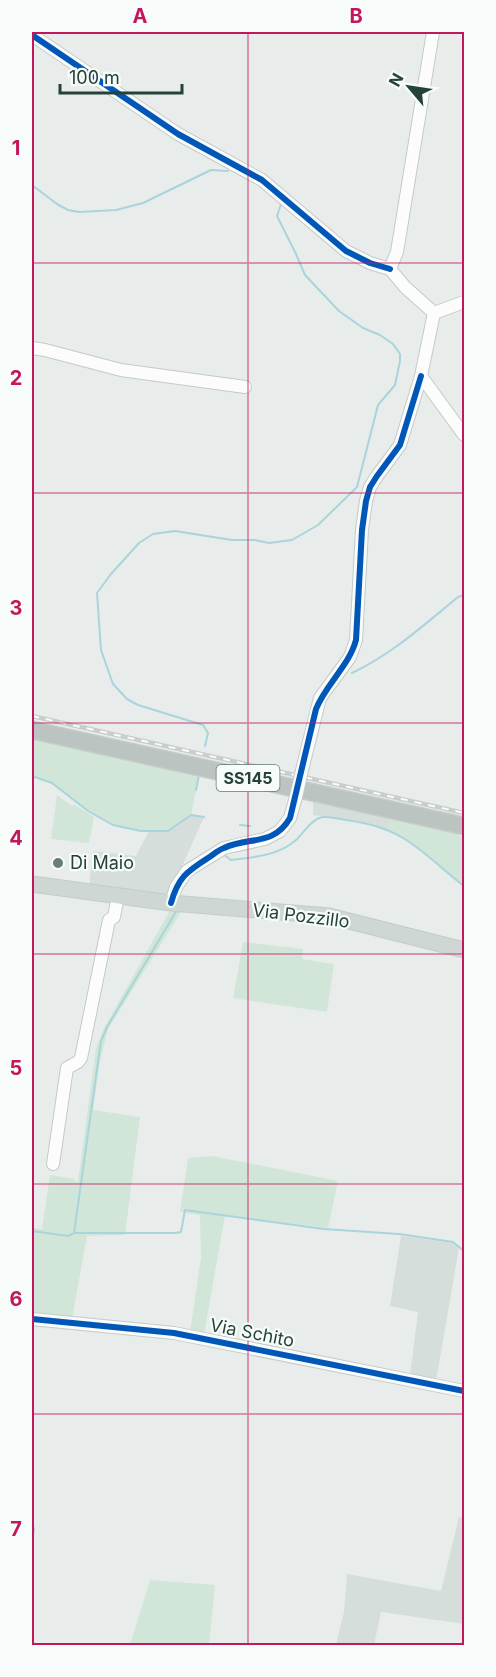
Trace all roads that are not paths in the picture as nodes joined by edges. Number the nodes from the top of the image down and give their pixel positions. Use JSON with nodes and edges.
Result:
{"nodes":[{"id":1,"x":433,"y":32,"type":"edge"},
{"id":2,"x":32,"y":35,"type":"edge"},
{"id":3,"x":390,"y":269,"type":"junction"},
{"id":4,"x":465,"y":302,"type":"edge"},
{"id":5,"x":434,"y":313,"type":"junction"},
{"id":6,"x":32,"y":348,"type":"edge"},
{"id":7,"x":421,"y":376,"type":"junction"},
{"id":8,"x":245,"y":387,"type":"dead end"},
{"id":9,"x":465,"y":435,"type":"edge"},
{"id":10,"x":32,"y":730,"type":"edge"},
{"id":11,"x":465,"y":826,"type":"edge"},
{"id":12,"x":32,"y":884,"type":"edge"},
{"id":13,"x":118,"y":896,"type":"junction"},
{"id":14,"x":171,"y":903,"type":"junction"},
{"id":15,"x":465,"y":950,"type":"edge"},
{"id":16,"x":53,"y":1164,"type":"dead end"},
{"id":17,"x":32,"y":1319,"type":"edge"},
{"id":18,"x":465,"y":1391,"type":"edge"}],
"edges":[{"from":1,"to":3,"type":"street"},
{"from":2,"to":3,"type":"street"},
{"from":3,"to":5,"type":"street"},
{"from":4,"to":5,"type":"street"},
{"from":5,"to":7,"type":"street"},
{"from":6,"to":8,"type":"street"},
{"from":7,"to":9,"type":"street"},
{"from":7,"to":14,"type":"street","bridge":true},
{"from":10,"to":11,"type":"highway","number":"SS145"},
{"from":12,"to":13,"type":"main road","name":"Via Pozzillo"},
{"from":13,"to":14,"type":"main road","name":"Via Pozzillo"},
{"from":13,"to":16,"type":"street"},
{"from":14,"to":15,"type":"main road","name":"Via Pozzillo"},
{"from":17,"to":18,"type":"street","name":"Via Schito"}]}
